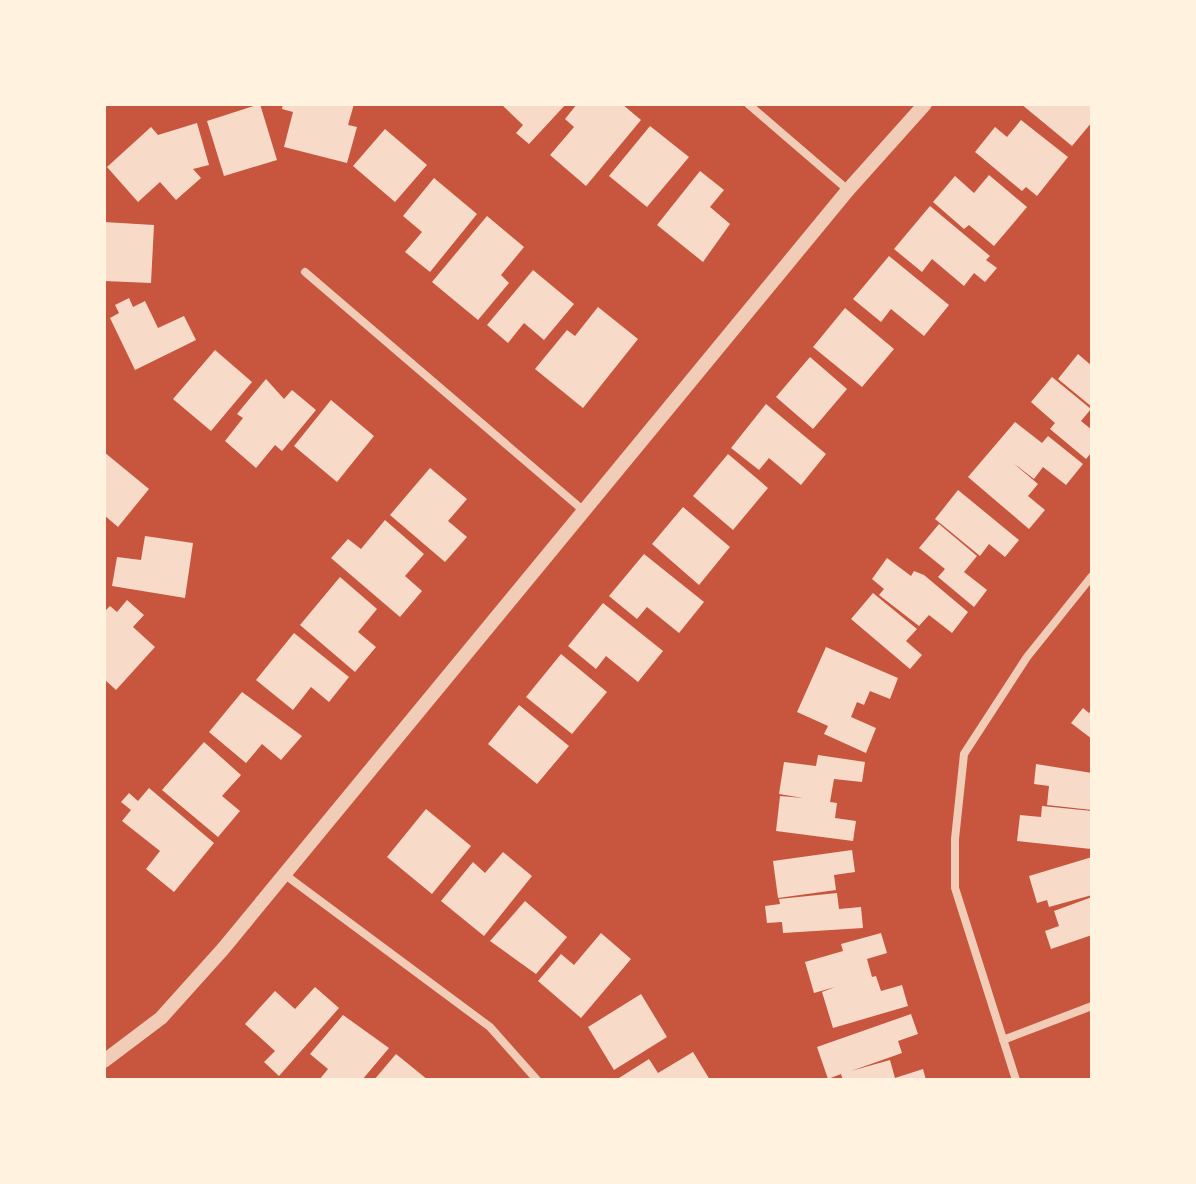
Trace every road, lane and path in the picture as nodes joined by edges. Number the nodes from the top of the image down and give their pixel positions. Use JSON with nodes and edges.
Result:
{"nodes":[{"id":1,"x":748,"y":104,"type":"edge"},
{"id":2,"x":925,"y":104,"type":"edge"},
{"id":3,"x":848,"y":190,"type":"junction"},
{"id":4,"x":305,"y":272,"type":"dead end"},
{"id":5,"x":584,"y":511,"type":"junction"},
{"id":6,"x":1092,"y":576,"type":"edge"},
{"id":7,"x":284,"y":874,"type":"junction"},
{"id":8,"x":1092,"y":1006,"type":"edge"},
{"id":9,"x":1003,"y":1040,"type":"junction"},
{"id":10,"x":104,"y":1061,"type":"edge"},
{"id":11,"x":537,"y":1080,"type":"edge"},
{"id":12,"x":1016,"y":1080,"type":"edge"}],
"edges":[{"from":1,"to":3,"type":"street"},
{"from":2,"to":3,"type":"street"},
{"from":3,"to":5,"type":"street"},
{"from":4,"to":5,"type":"street"},
{"from":5,"to":7,"type":"street"},
{"from":6,"to":9,"type":"street"},
{"from":7,"to":10,"type":"street"},
{"from":7,"to":11,"type":"street"},
{"from":8,"to":9,"type":"street"},
{"from":9,"to":12,"type":"street"}]}
